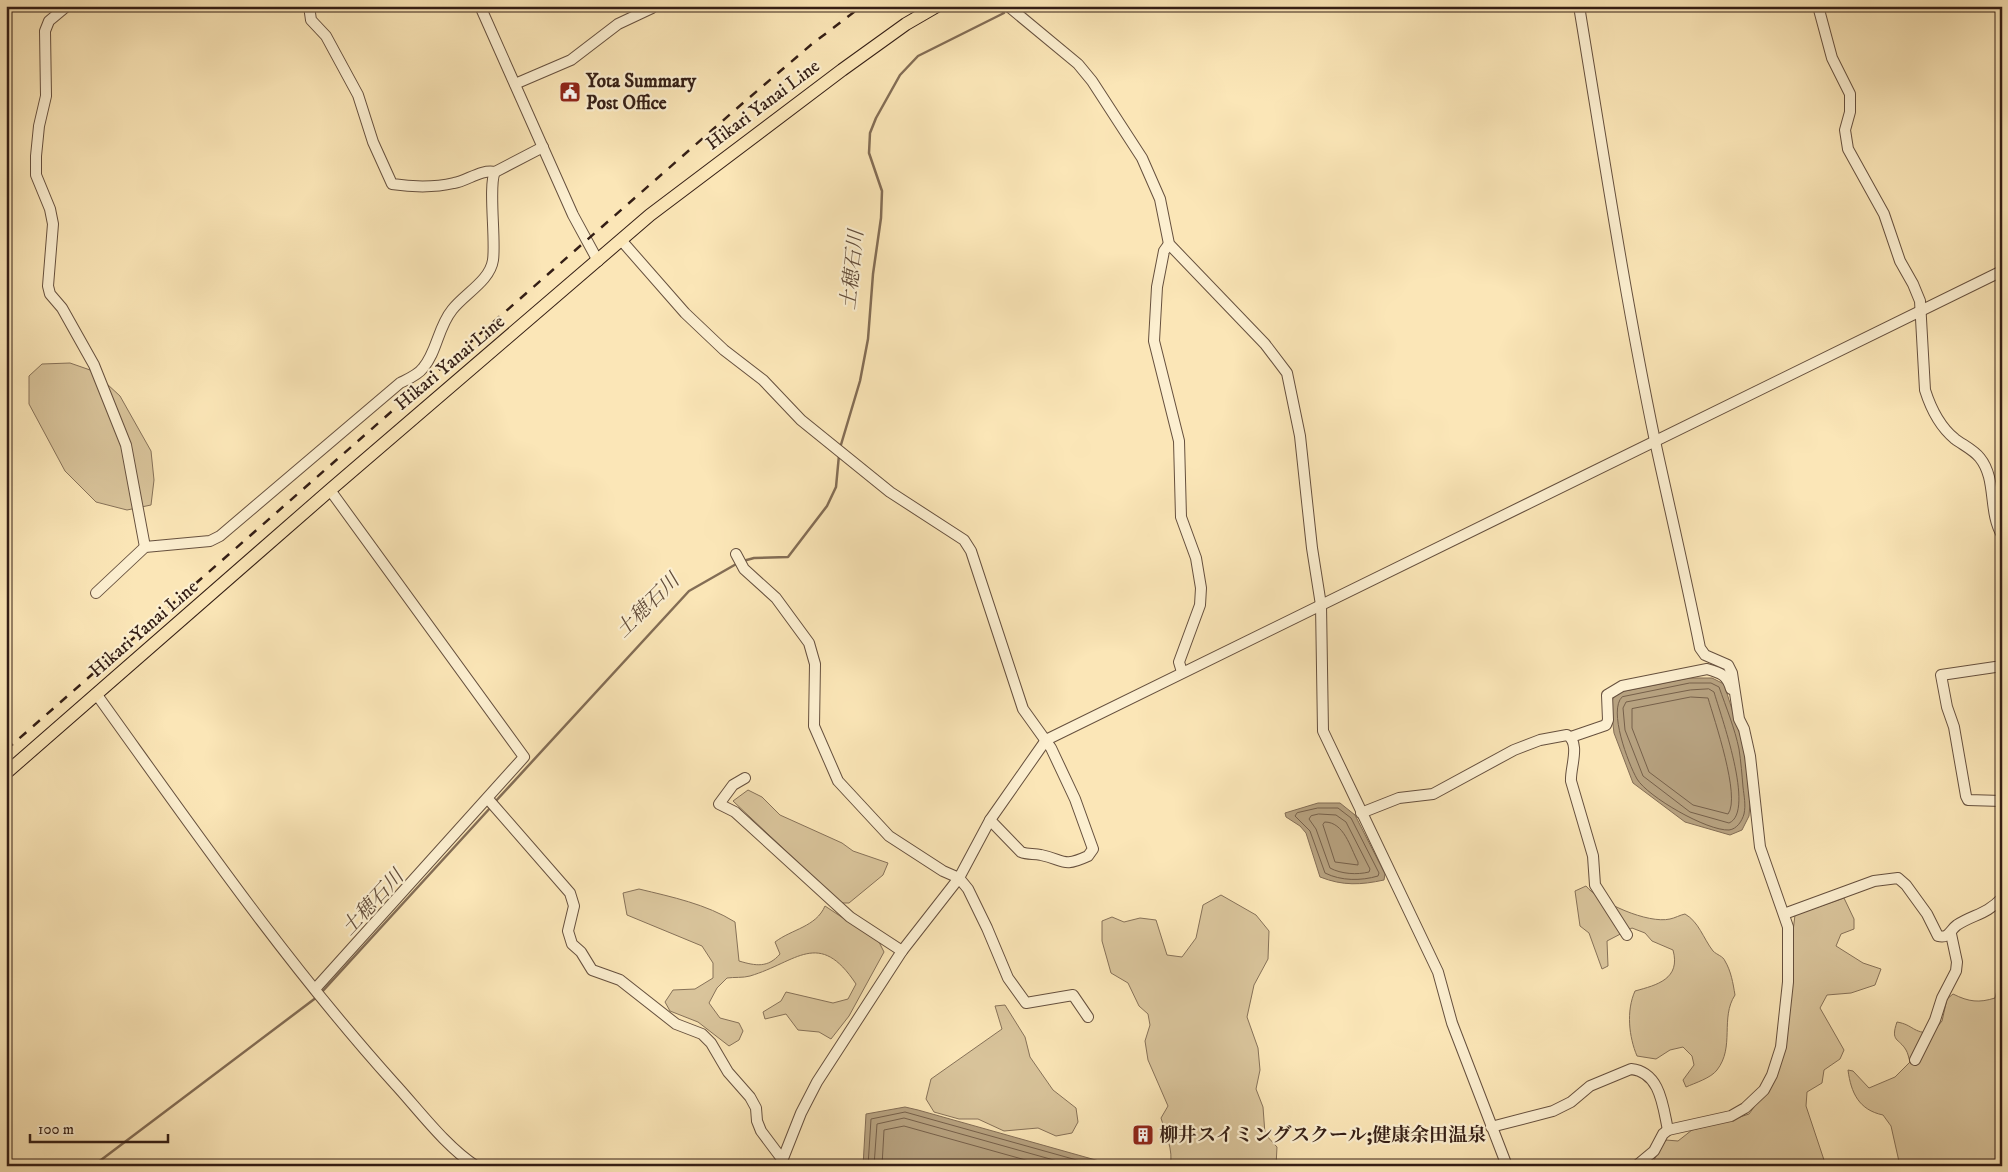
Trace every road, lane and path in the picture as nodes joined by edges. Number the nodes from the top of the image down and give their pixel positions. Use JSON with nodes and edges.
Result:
{"nodes":[{"id":1,"x":67,"y":6,"type":"edge"},
{"id":2,"x":309,"y":6,"type":"edge"},
{"id":3,"x":480,"y":6,"type":"edge"},
{"id":4,"x":937,"y":6,"type":"edge"},
{"id":5,"x":1008,"y":6,"type":"edge"},
{"id":6,"x":1579,"y":6,"type":"edge"},
{"id":7,"x":1818,"y":6,"type":"edge"},
{"id":8,"x":652,"y":8,"type":"dead end"},
{"id":9,"x":515,"y":84,"type":"junction"},
{"id":10,"x":543,"y":147,"type":"junction"},
{"id":11,"x":495,"y":172,"type":"junction"},
{"id":12,"x":621,"y":240,"type":"junction"},
{"id":13,"x":1169,"y":244,"type":"junction"},
{"id":14,"x":598,"y":260,"type":"junction"},
{"id":15,"x":2002,"y":271,"type":"edge"},
{"id":16,"x":1920,"y":311,"type":"junction"},
{"id":17,"x":1655,"y":441,"type":"junction"},
{"id":18,"x":330,"y":490,"type":"junction"},
{"id":19,"x":2002,"y":536,"type":"edge"},
{"id":20,"x":145,"y":547,"type":"junction"},
{"id":21,"x":738,"y":558,"type":"dead end"},
{"id":22,"x":96,"y":593,"type":"dead end"},
{"id":23,"x":1321,"y":605,"type":"junction"},
{"id":24,"x":2002,"y":666,"type":"edge"},
{"id":25,"x":1182,"y":672,"type":"junction"},
{"id":26,"x":1735,"y":692,"type":"junction"},
{"id":27,"x":97,"y":695,"type":"junction"},
{"id":28,"x":1571,"y":737,"type":"junction"},
{"id":29,"x":1046,"y":740,"type":"junction"},
{"id":30,"x":6,"y":773,"type":"edge"},
{"id":31,"x":745,"y":778,"type":"dead end"},
{"id":32,"x":2002,"y":801,"type":"edge"},
{"id":33,"x":492,"y":802,"type":"junction"},
{"id":34,"x":1361,"y":813,"type":"junction"},
{"id":35,"x":990,"y":820,"type":"junction"},
{"id":36,"x":959,"y":878,"type":"junction"},
{"id":37,"x":2002,"y":898,"type":"edge"},
{"id":38,"x":1784,"y":914,"type":"junction"},
{"id":39,"x":1951,"y":934,"type":"junction"},
{"id":40,"x":1627,"y":935,"type":"dead end"},
{"id":41,"x":902,"y":951,"type":"junction"},
{"id":42,"x":315,"y":989,"type":"junction"},
{"id":43,"x":1088,"y":1017,"type":"dead end"},
{"id":44,"x":1915,"y":1060,"type":"dead end"},
{"id":45,"x":1491,"y":1127,"type":"junction"},
{"id":46,"x":1668,"y":1130,"type":"junction"},
{"id":47,"x":781,"y":1162,"type":"edge"},
{"id":48,"x":476,"y":1166,"type":"edge"},
{"id":49,"x":1508,"y":1166,"type":"edge"},
{"id":50,"x":1636,"y":1166,"type":"edge"}],
"edges":[{"from":1,"to":20,"type":"street"},
{"from":2,"to":11,"type":"street"},
{"from":3,"to":9,"type":"street"},
{"from":4,"to":12,"type":"main road","name":"Hikari Yanai Line"},
{"from":5,"to":13,"type":"street"},
{"from":6,"to":17,"type":"street"},
{"from":7,"to":16,"type":"street"},
{"from":8,"to":9,"type":"street"},
{"from":9,"to":10,"type":"street"},
{"from":10,"to":11,"type":"street"},
{"from":10,"to":14,"type":"street"},
{"from":11,"to":20,"type":"street"},
{"from":12,"to":14,"type":"main road","name":"Hikari Yanai Line"},
{"from":12,"to":29,"type":"street"},
{"from":13,"to":23,"type":"street"},
{"from":13,"to":25,"type":"street"},
{"from":14,"to":18,"type":"main road","name":"Hikari Yanai Line"},
{"from":15,"to":16,"type":"street"},
{"from":16,"to":17,"type":"street"},
{"from":16,"to":19,"type":"street"},
{"from":17,"to":23,"type":"street"},
{"from":17,"to":26,"type":"street"},
{"from":18,"to":27,"type":"main road","name":"Hikari Yanai Line"},
{"from":18,"to":33,"type":"street"},
{"from":20,"to":22,"type":"street"},
{"from":21,"to":36,"type":"street"},
{"from":23,"to":25,"type":"street"},
{"from":23,"to":34,"type":"street"},
{"from":24,"to":32,"type":"street"},
{"from":25,"to":29,"type":"street"},
{"from":26,"to":28,"type":"street"},
{"from":26,"to":38,"type":"street"},
{"from":27,"to":30,"type":"main road","name":"Hikari Yanai Line"},
{"from":27,"to":42,"type":"street"},
{"from":28,"to":34,"type":"street"},
{"from":28,"to":40,"type":"street"},
{"from":29,"to":35,"type":"street"},
{"from":29,"to":35,"type":"street"},
{"from":31,"to":41,"type":"street"},
{"from":33,"to":42,"type":"street"},
{"from":33,"to":47,"type":"street"},
{"from":34,"to":45,"type":"street"},
{"from":35,"to":36,"type":"street"},
{"from":36,"to":41,"type":"street"},
{"from":36,"to":43,"type":"street"},
{"from":37,"to":39,"type":"street"},
{"from":38,"to":39,"type":"street"},
{"from":38,"to":46,"type":"street"},
{"from":39,"to":44,"type":"street"},
{"from":41,"to":47,"type":"street"},
{"from":42,"to":48,"type":"street"},
{"from":45,"to":46,"type":"street"},
{"from":45,"to":49,"type":"street"},
{"from":46,"to":50,"type":"street"}]}
